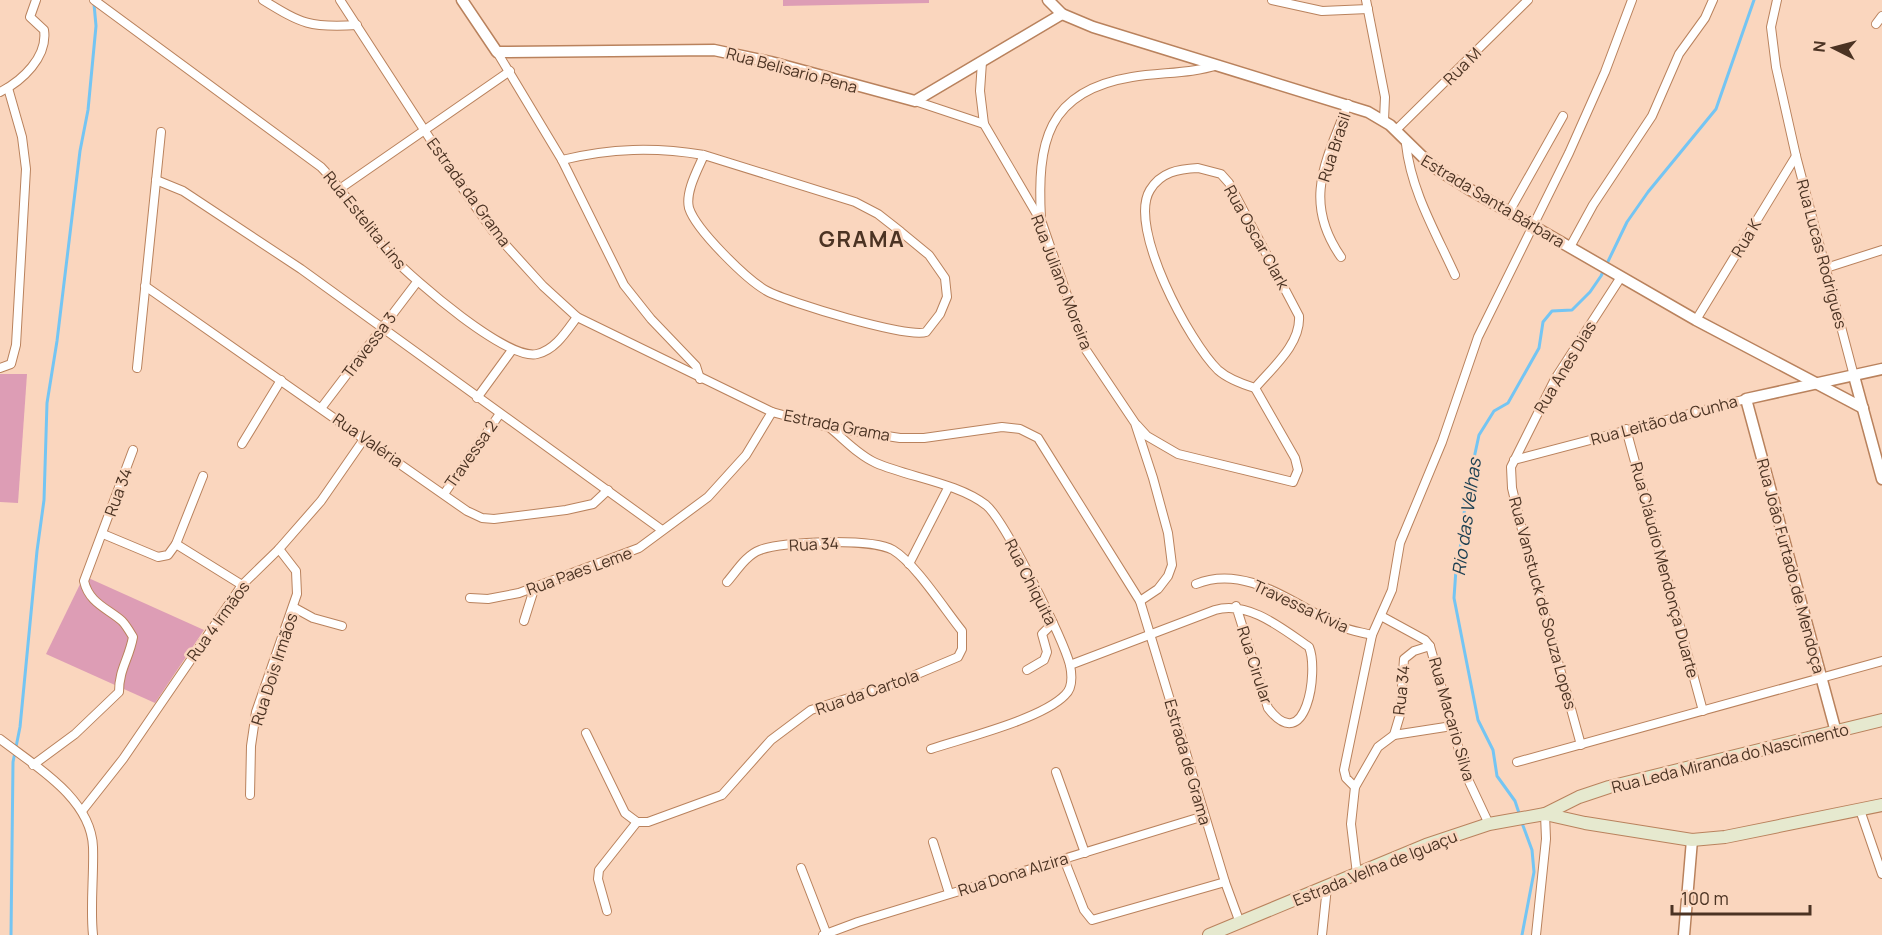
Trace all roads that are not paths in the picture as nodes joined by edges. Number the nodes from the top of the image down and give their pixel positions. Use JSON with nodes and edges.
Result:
{"nodes":[{"id":1,"x":36,"y":0,"type":"edge"},
{"id":2,"x":263,"y":0,"type":"edge"},
{"id":3,"x":340,"y":0,"type":"edge"},
{"id":4,"x":462,"y":0,"type":"edge"},
{"id":5,"x":1048,"y":0,"type":"edge"},
{"id":6,"x":1272,"y":0,"type":"edge"},
{"id":7,"x":1528,"y":0,"type":"edge"},
{"id":8,"x":1632,"y":0,"type":"edge"},
{"id":9,"x":1713,"y":0,"type":"edge"},
{"id":10,"x":1777,"y":0,"type":"edge"},
{"id":11,"x":96,"y":2,"type":"edge"},
{"id":12,"x":1367,"y":4,"type":"edge"},
{"id":13,"x":1062,"y":14,"type":"junction"},
{"id":14,"x":1882,"y":16,"type":"edge"},
{"id":15,"x":1876,"y":24,"type":"dead end"},
{"id":16,"x":357,"y":25,"type":"junction"},
{"id":17,"x":497,"y":52,"type":"junction"},
{"id":18,"x":982,"y":62,"type":"junction"},
{"id":19,"x":1218,"y":64,"type":"junction"},
{"id":20,"x":510,"y":71,"type":"junction"},
{"id":21,"x":4,"y":90,"type":"edge"},
{"id":22,"x":915,"y":101,"type":"junction"},
{"id":23,"x":1348,"y":104,"type":"junction"},
{"id":24,"x":1563,"y":116,"type":"dead end"},
{"id":25,"x":1384,"y":120,"type":"junction"},
{"id":26,"x":984,"y":124,"type":"junction"},
{"id":27,"x":425,"y":130,"type":"junction"},
{"id":28,"x":1396,"y":130,"type":"junction"},
{"id":29,"x":161,"y":132,"type":"dead end"},
{"id":30,"x":1406,"y":144,"type":"junction"},
{"id":31,"x":704,"y":155,"type":"junction"},
{"id":32,"x":1796,"y":156,"type":"junction"},
{"id":33,"x":562,"y":160,"type":"junction"},
{"id":34,"x":156,"y":180,"type":"junction"},
{"id":35,"x":342,"y":188,"type":"junction"},
{"id":36,"x":1509,"y":212,"type":"junction"},
{"id":37,"x":1042,"y":223,"type":"junction"},
{"id":38,"x":1533,"y":225,"type":"junction"},
{"id":39,"x":1570,"y":247,"type":"junction"},
{"id":40,"x":1882,"y":250,"type":"edge"},
{"id":41,"x":1341,"y":257,"type":"dead end"},
{"id":42,"x":1826,"y":268,"type":"junction"},
{"id":43,"x":1455,"y":275,"type":"dead end"},
{"id":44,"x":1618,"y":276,"type":"junction"},
{"id":45,"x":417,"y":282,"type":"junction"},
{"id":46,"x":145,"y":285,"type":"junction"},
{"id":47,"x":576,"y":317,"type":"junction"},
{"id":48,"x":1696,"y":320,"type":"junction"},
{"id":49,"x":381,"y":328,"type":"junction"},
{"id":50,"x":512,"y":350,"type":"junction"},
{"id":51,"x":0,"y":368,"type":"edge"},
{"id":52,"x":137,"y":368,"type":"dead end"},
{"id":53,"x":1882,"y":369,"type":"edge"},
{"id":54,"x":1854,"y":376,"type":"junction"},
{"id":55,"x":700,"y":379,"type":"junction"},
{"id":56,"x":281,"y":380,"type":"junction"},
{"id":57,"x":1815,"y":384,"type":"junction"},
{"id":58,"x":1255,"y":388,"type":"junction"},
{"id":59,"x":477,"y":398,"type":"junction"},
{"id":60,"x":1746,"y":399,"type":"junction"},
{"id":61,"x":322,"y":407,"type":"junction"},
{"id":62,"x":1863,"y":408,"type":"junction"},
{"id":63,"x":772,"y":412,"type":"junction"},
{"id":64,"x":499,"y":415,"type":"junction"},
{"id":65,"x":1135,"y":423,"type":"junction"},
{"id":66,"x":828,"y":427,"type":"junction"},
{"id":67,"x":1626,"y":429,"type":"junction"},
{"id":68,"x":364,"y":439,"type":"junction"},
{"id":69,"x":242,"y":444,"type":"dead end"},
{"id":70,"x":133,"y":450,"type":"dead end"},
{"id":71,"x":1514,"y":460,"type":"junction"},
{"id":72,"x":203,"y":476,"type":"dead end"},
{"id":73,"x":1882,"y":479,"type":"edge"},
{"id":74,"x":948,"y":488,"type":"junction"},
{"id":75,"x":608,"y":490,"type":"junction"},
{"id":76,"x":444,"y":494,"type":"junction"},
{"id":77,"x":662,"y":530,"type":"junction"},
{"id":78,"x":103,"y":534,"type":"junction"},
{"id":79,"x":176,"y":544,"type":"junction"},
{"id":80,"x":279,"y":549,"type":"junction"},
{"id":81,"x":909,"y":564,"type":"junction"},
{"id":82,"x":727,"y":582,"type":"dead end"},
{"id":83,"x":1196,"y":584,"type":"dead end"},
{"id":84,"x":242,"y":585,"type":"junction"},
{"id":85,"x":535,"y":586,"type":"junction"},
{"id":86,"x":470,"y":598,"type":"dead end"},
{"id":87,"x":1140,"y":601,"type":"junction"},
{"id":88,"x":1236,"y":606,"type":"junction"},
{"id":89,"x":293,"y":607,"type":"junction"},
{"id":90,"x":1381,"y":616,"type":"junction"},
{"id":91,"x":524,"y":621,"type":"dead end"},
{"id":92,"x":1053,"y":623,"type":"junction"},
{"id":93,"x":342,"y":626,"type":"dead end"},
{"id":94,"x":962,"y":631,"type":"joint"},
{"id":95,"x":1150,"y":634,"type":"junction"},
{"id":96,"x":1372,"y":634,"type":"junction"},
{"id":97,"x":1430,"y":646,"type":"junction"},
{"id":98,"x":1882,"y":661,"type":"edge"},
{"id":99,"x":1070,"y":664,"type":"junction"},
{"id":100,"x":1027,"y":670,"type":"dead end"},
{"id":101,"x":1822,"y":677,"type":"junction"},
{"id":102,"x":1703,"y":711,"type":"junction"},
{"id":103,"x":1882,"y":720,"type":"edge"},
{"id":104,"x":1452,"y":726,"type":"junction"},
{"id":105,"x":1836,"y":732,"type":"junction"},
{"id":106,"x":586,"y":733,"type":"dead end"},
{"id":107,"x":1394,"y":735,"type":"junction"},
{"id":108,"x":0,"y":739,"type":"edge"},
{"id":109,"x":1581,"y":745,"type":"junction"},
{"id":110,"x":931,"y":750,"type":"dead end"},
{"id":111,"x":1517,"y":762,"type":"dead end"},
{"id":112,"x":33,"y":765,"type":"junction"},
{"id":113,"x":1056,"y":772,"type":"dead end"},
{"id":114,"x":1355,"y":787,"type":"junction"},
{"id":115,"x":250,"y":795,"type":"dead end"},
{"id":116,"x":1579,"y":797,"type":"junction"},
{"id":117,"x":1882,"y":805,"type":"edge"},
{"id":118,"x":1860,"y":810,"type":"junction"},
{"id":119,"x":82,"y":811,"type":"junction"},
{"id":120,"x":1539,"y":815,"type":"junction"},
{"id":121,"x":1204,"y":816,"type":"junction"},
{"id":122,"x":637,"y":822,"type":"junction"},
{"id":123,"x":1489,"y":824,"type":"junction"},
{"id":124,"x":1585,"y":824,"type":"junction"},
{"id":125,"x":1692,"y":840,"type":"junction"},
{"id":126,"x":933,"y":842,"type":"dead end"},
{"id":127,"x":1085,"y":853,"type":"junction"},
{"id":128,"x":1064,"y":859,"type":"junction"},
{"id":129,"x":801,"y":868,"type":"dead end"},
{"id":130,"x":1357,"y":874,"type":"junction"},
{"id":131,"x":1882,"y":874,"type":"edge"},
{"id":132,"x":1225,"y":882,"type":"junction"},
{"id":133,"x":1327,"y":887,"type":"junction"},
{"id":134,"x":949,"y":893,"type":"junction"},
{"id":135,"x":607,"y":911,"type":"dead end"},
{"id":136,"x":1240,"y":923,"type":"junction"},
{"id":137,"x":826,"y":934,"type":"edge"},
{"id":138,"x":93,"y":935,"type":"edge"},
{"id":139,"x":1209,"y":935,"type":"edge"},
{"id":140,"x":1322,"y":935,"type":"edge"},
{"id":141,"x":1536,"y":935,"type":"edge"},
{"id":142,"x":1684,"y":935,"type":"edge"}],
"edges":[{"from":1,"to":21,"type":"street"},
{"from":2,"to":16,"type":"street"},
{"from":3,"to":16,"type":"street","name":"Estrada da Grama"},
{"from":4,"to":17,"type":"street"},
{"from":5,"to":13,"type":"street","name":"Estrada Santa Bárbara"},
{"from":6,"to":12,"type":"street"},
{"from":7,"to":28,"type":"street","name":"Rua M"},
{"from":8,"to":38,"type":"street"},
{"from":9,"to":39,"type":"street"},
{"from":10,"to":32,"type":"street","name":"Rua Lucas Rodrigues"},
{"from":11,"to":35,"type":"street","name":"Rua Estelita Lins"},
{"from":12,"to":25,"type":"street"},
{"from":13,"to":18,"type":"street"},
{"from":13,"to":19,"type":"street","name":"Estrada Santa Bárbara"},
{"from":14,"to":15,"type":"street"},
{"from":16,"to":27,"type":"street","name":"Estrada da Grama"},
{"from":17,"to":20,"type":"street"},
{"from":17,"to":22,"type":"street","name":"Rua Belisario Pena"},
{"from":18,"to":22,"type":"street"},
{"from":18,"to":26,"type":"street","name":"Rua Juliano Moreira"},
{"from":19,"to":23,"type":"street","name":"Estrada Santa Bárbara"},
{"from":19,"to":37,"type":"street"},
{"from":20,"to":27,"type":"street"},
{"from":20,"to":33,"type":"street"},
{"from":21,"to":51,"type":"street"},
{"from":22,"to":26,"type":"street"},
{"from":23,"to":25,"type":"street","name":"Estrada Santa Bárbara"},
{"from":23,"to":41,"type":"street","name":"Rua Brasil"},
{"from":24,"to":36,"type":"street"},
{"from":25,"to":28,"type":"street","name":"Estrada Santa Bárbara"},
{"from":26,"to":37,"type":"street","name":"Rua Juliano Moreira"},
{"from":27,"to":35,"type":"street"},
{"from":27,"to":47,"type":"street","name":"Estrada da Grama"},
{"from":28,"to":30,"type":"street","name":"Estrada Santa Bárbara"},
{"from":29,"to":34,"type":"street"},
{"from":30,"to":36,"type":"street","name":"Estrada Santa Bárbara"},
{"from":30,"to":43,"type":"street"},
{"from":31,"to":31,"type":"street"},
{"from":31,"to":33,"type":"street"},
{"from":32,"to":42,"type":"street","name":"Rua Lucas Rodrigues"},
{"from":32,"to":48,"type":"street","name":"Rua K"},
{"from":33,"to":55,"type":"street"},
{"from":34,"to":46,"type":"street"},
{"from":34,"to":49,"type":"street"},
{"from":35,"to":45,"type":"street","name":"Rua Estelita Lins"},
{"from":36,"to":38,"type":"street","name":"Estrada Santa Bárbara"},
{"from":37,"to":65,"type":"street","name":"Rua Juliano Moreira"},
{"from":38,"to":39,"type":"street","name":"Estrada Santa Bárbara"},
{"from":38,"to":90,"type":"street"},
{"from":39,"to":44,"type":"street","name":"Estrada Santa Bárbara"},
{"from":40,"to":42,"type":"street"},
{"from":42,"to":54,"type":"street","name":"Rua Lucas Rodrigues"},
{"from":44,"to":48,"type":"street","name":"Estrada Santa Bárbara"},
{"from":44,"to":71,"type":"street","name":"Rua Anes Dias"},
{"from":45,"to":49,"type":"street","name":"Travessa 3"},
{"from":45,"to":50,"type":"street","name":"Rua Estelita Lins"},
{"from":46,"to":52,"type":"street"},
{"from":46,"to":56,"type":"street","name":"Rua Valéria"},
{"from":47,"to":50,"type":"street"},
{"from":47,"to":55,"type":"street","name":"Estrada da Grama"},
{"from":48,"to":57,"type":"street","name":"Estrada Santa Bárbara"},
{"from":49,"to":59,"type":"street"},
{"from":49,"to":61,"type":"street","name":"Travessa 3"},
{"from":50,"to":59,"type":"street"},
{"from":53,"to":54,"type":"street","name":"Rua Leitão da Cunha"},
{"from":54,"to":57,"type":"street","name":"Rua Leitão da Cunha"},
{"from":54,"to":62,"type":"street","name":"Rua Lucas Rodrigues"},
{"from":55,"to":63,"type":"street","name":"Estrada Grama"},
{"from":56,"to":61,"type":"street","name":"Rua Valéria"},
{"from":56,"to":69,"type":"street"},
{"from":57,"to":60,"type":"street","name":"Rua Leitão da Cunha"},
{"from":57,"to":62,"type":"street","name":"Estrada Santa Bárbara"},
{"from":58,"to":58,"type":"street","name":"Rua Oscar Clark"},
{"from":58,"to":65,"type":"street"},
{"from":59,"to":64,"type":"street"},
{"from":60,"to":67,"type":"street","name":"Rua Leitão da Cunha"},
{"from":60,"to":101,"type":"street","name":"Rua João Furtado de Mendoça"},
{"from":61,"to":68,"type":"street","name":"Rua Valéria"},
{"from":62,"to":73,"type":"street","name":"Rua Lucas Rodrigues"},
{"from":63,"to":66,"type":"street","name":"Estrada Grama"},
{"from":63,"to":77,"type":"street","name":"Rua Paes Leme"},
{"from":64,"to":75,"type":"street"},
{"from":64,"to":76,"type":"street","name":"Travessa 2"},
{"from":65,"to":87,"type":"street","name":"Rua Juliano Moreira"},
{"from":66,"to":74,"type":"street","name":"Rua Chiquita"},
{"from":66,"to":87,"type":"street","name":"Estrada Grama"},
{"from":67,"to":71,"type":"street","name":"Rua Leitão da Cunha"},
{"from":67,"to":102,"type":"street","name":"Rua Cláudio Mendonça Duarte"},
{"from":68,"to":76,"type":"street","name":"Rua Valéria"},
{"from":68,"to":80,"type":"street","name":"Rua 4 Irmãos"},
{"from":70,"to":78,"type":"street","name":"Rua 34"},
{"from":71,"to":109,"type":"street","name":"Rua Vanstuck de Souza Lopes"},
{"from":72,"to":79,"type":"street"},
{"from":74,"to":81,"type":"street"},
{"from":74,"to":92,"type":"street","name":"Rua Chiquita"},
{"from":75,"to":76,"type":"street","name":"Rua Valéria"},
{"from":75,"to":77,"type":"street"},
{"from":77,"to":85,"type":"street","name":"Rua Paes Leme"},
{"from":78,"to":79,"type":"street","name":"Rua 34"},
{"from":78,"to":112,"type":"street","name":"Rua 34"},
{"from":79,"to":84,"type":"street"},
{"from":80,"to":84,"type":"street","name":"Rua 4 Irmãos"},
{"from":80,"to":89,"type":"street","name":"Rua Dois Irmãos"},
{"from":81,"to":82,"type":"street","name":"Rua 34"},
{"from":81,"to":94,"type":"street","name":"Rua 34"},
{"from":83,"to":96,"type":"street","name":"Travessa Kivia"},
{"from":84,"to":119,"type":"street","name":"Rua 4 Irmãos"},
{"from":85,"to":86,"type":"street","name":"Rua Paes Leme"},
{"from":85,"to":91,"type":"street"},
{"from":87,"to":95,"type":"street","name":"Estrada de Grama"},
{"from":88,"to":88,"type":"street","name":"Rua Cirular"},
{"from":88,"to":95,"type":"street","name":"Rua Cirular"},
{"from":89,"to":93,"type":"street"},
{"from":89,"to":115,"type":"street","name":"Rua Dois Irmãos"},
{"from":90,"to":96,"type":"street"},
{"from":90,"to":97,"type":"street"},
{"from":92,"to":99,"type":"street","name":"Rua Chiquita"},
{"from":92,"to":100,"type":"street"},
{"from":94,"to":122,"type":"street","name":"Rua da Cartola"},
{"from":95,"to":99,"type":"street","name":"Rua Cirular"},
{"from":95,"to":121,"type":"street","name":"Estrada de Grama"},
{"from":96,"to":114,"type":"street"},
{"from":97,"to":104,"type":"street","name":"Rua Macario Silva"},
{"from":97,"to":107,"type":"street","name":"Rua 34"},
{"from":98,"to":101,"type":"street"},
{"from":99,"to":110,"type":"street","name":"Rua Chiquita"},
{"from":101,"to":102,"type":"street"},
{"from":101,"to":105,"type":"street","name":"Rua João Furtado de Mendoça"},
{"from":102,"to":109,"type":"street"},
{"from":103,"to":105,"type":"main road","name":"Rua Leda Miranda do Nascimento"},
{"from":104,"to":107,"type":"street","name":"Rua 34"},
{"from":104,"to":123,"type":"street","name":"Rua Macario Silva"},
{"from":105,"to":116,"type":"main road","name":"Rua Leda Miranda do Nascimento"},
{"from":106,"to":122,"type":"street"},
{"from":107,"to":114,"type":"street","name":"Rua 34"},
{"from":108,"to":112,"type":"street"},
{"from":109,"to":111,"type":"street"},
{"from":112,"to":119,"type":"street"},
{"from":113,"to":127,"type":"street"},
{"from":114,"to":130,"type":"street"},
{"from":116,"to":120,"type":"main road","name":"Estrada Velha de Iguaçu"},
{"from":116,"to":124,"type":"main road"},
{"from":117,"to":118,"type":"main road","name":"Estrada Velha de Iguaçu"},
{"from":118,"to":125,"type":"main road","name":"Estrada Velha de Iguaçu"},
{"from":118,"to":131,"type":"street"},
{"from":119,"to":138,"type":"street"},
{"from":120,"to":123,"type":"main road","name":"Estrada Velha de Iguaçu"},
{"from":120,"to":124,"type":"main road","name":"Estrada Velha de Iguaçu"},
{"from":120,"to":141,"type":"street"},
{"from":121,"to":127,"type":"street","name":"Rua Dona Alzira"},
{"from":121,"to":132,"type":"street","name":"Estrada de Grama"},
{"from":122,"to":135,"type":"street"},
{"from":123,"to":130,"type":"main road","name":"Estrada Velha de Iguaçu"},
{"from":124,"to":125,"type":"main road","name":"Estrada Velha de Iguaçu"},
{"from":125,"to":142,"type":"street"},
{"from":126,"to":134,"type":"street"},
{"from":127,"to":128,"type":"street","name":"Rua Dona Alzira"},
{"from":128,"to":132,"type":"street"},
{"from":128,"to":134,"type":"street","name":"Rua Dona Alzira"},
{"from":129,"to":137,"type":"street"},
{"from":130,"to":133,"type":"main road","name":"Estrada Velha de Iguaçu"},
{"from":132,"to":136,"type":"street","name":"Estrada de Grama"},
{"from":133,"to":136,"type":"main road","name":"Estrada Velha de Iguaçu"},
{"from":133,"to":140,"type":"street"},
{"from":134,"to":137,"type":"street","name":"Rua Dona Alzira"},
{"from":136,"to":139,"type":"main road","name":"Estrada Velha de Iguaçu"}]}
